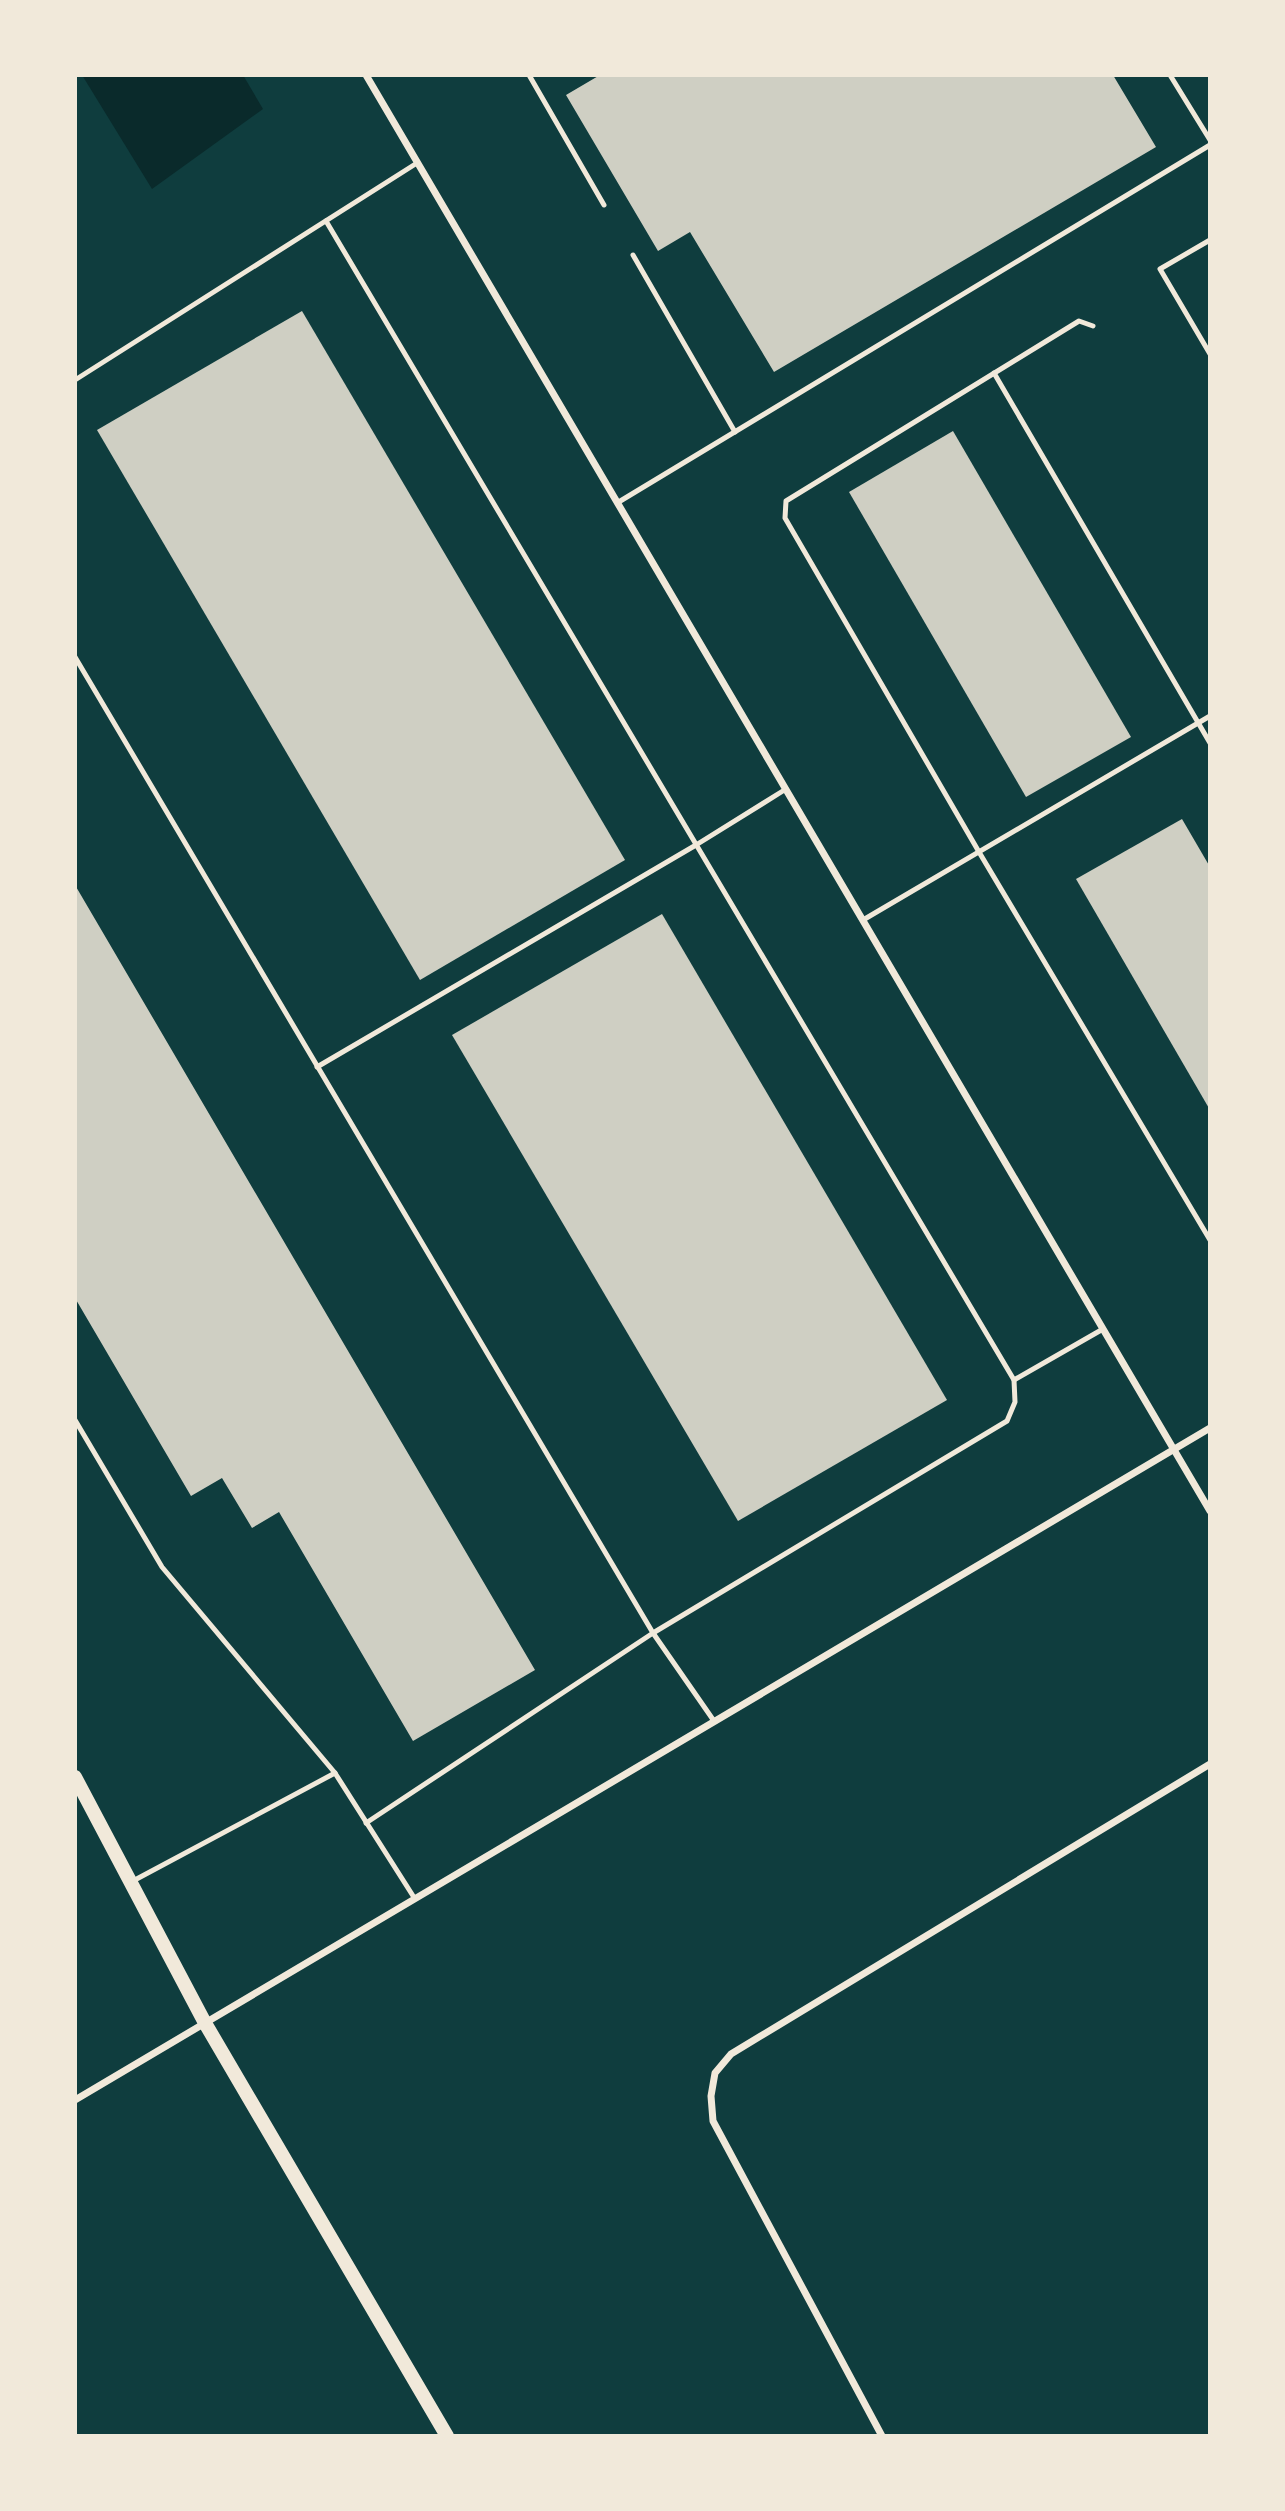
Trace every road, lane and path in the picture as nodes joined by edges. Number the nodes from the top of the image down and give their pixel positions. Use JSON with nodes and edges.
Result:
{"nodes":[{"id":1,"x":366,"y":75,"type":"edge"},
{"id":2,"x":528,"y":75,"type":"edge"},
{"id":3,"x":1170,"y":75,"type":"edge"},
{"id":4,"x":1210,"y":142,"type":"edge"},
{"id":5,"x":417,"y":163,"type":"junction"},
{"id":6,"x":604,"y":205,"type":"dead end"},
{"id":7,"x":326,"y":221,"type":"junction"},
{"id":8,"x":1210,"y":240,"type":"edge"},
{"id":9,"x":633,"y":255,"type":"dead end"},
{"id":10,"x":1093,"y":326,"type":"dead end"},
{"id":11,"x":1210,"y":354,"type":"edge"},
{"id":12,"x":994,"y":373,"type":"junction"},
{"id":13,"x":75,"y":380,"type":"edge"},
{"id":14,"x":735,"y":432,"type":"junction"},
{"id":15,"x":617,"y":503,"type":"junction"},
{"id":16,"x":75,"y":657,"type":"edge"},
{"id":17,"x":1210,"y":716,"type":"edge"},
{"id":18,"x":1198,"y":723,"type":"junction"},
{"id":19,"x":1210,"y":743,"type":"edge"},
{"id":20,"x":786,"y":789,"type":"junction"},
{"id":21,"x":696,"y":845,"type":"junction"},
{"id":22,"x":979,"y":852,"type":"junction"},
{"id":23,"x":863,"y":920,"type":"junction"},
{"id":24,"x":317,"y":1067,"type":"junction"},
{"id":25,"x":1210,"y":1240,"type":"edge"},
{"id":26,"x":1103,"y":1329,"type":"junction"},
{"id":27,"x":1014,"y":1380,"type":"junction"},
{"id":28,"x":75,"y":1420,"type":"edge"},
{"id":29,"x":1210,"y":1428,"type":"edge"},
{"id":30,"x":1173,"y":1449,"type":"junction"},
{"id":31,"x":1210,"y":1511,"type":"edge"},
{"id":32,"x":653,"y":1633,"type":"junction"},
{"id":33,"x":713,"y":1721,"type":"junction"},
{"id":34,"x":1210,"y":1764,"type":"edge"},
{"id":35,"x":335,"y":1773,"type":"junction"},
{"id":36,"x":75,"y":1777,"type":"edge"},
{"id":37,"x":366,"y":1822,"type":"junction"},
{"id":38,"x":131,"y":1882,"type":"junction"},
{"id":39,"x":415,"y":1899,"type":"junction"},
{"id":40,"x":205,"y":2023,"type":"junction"},
{"id":41,"x":75,"y":2100,"type":"edge"},
{"id":42,"x":447,"y":2436,"type":"edge"},
{"id":43,"x":882,"y":2436,"type":"edge"}],
"edges":[{"from":1,"to":5,"type":"street"},
{"from":2,"to":6,"type":"lane"},
{"from":3,"to":4,"type":"lane"},
{"from":4,"to":14,"type":"lane"},
{"from":5,"to":7,"type":"lane"},
{"from":5,"to":15,"type":"street"},
{"from":7,"to":13,"type":"lane"},
{"from":7,"to":21,"type":"lane"},
{"from":8,"to":11,"type":"lane"},
{"from":9,"to":14,"type":"lane"},
{"from":10,"to":12,"type":"lane"},
{"from":12,"to":18,"type":"lane"},
{"from":12,"to":22,"type":"lane"},
{"from":14,"to":15,"type":"lane"},
{"from":15,"to":20,"type":"street"},
{"from":16,"to":24,"type":"lane"},
{"from":17,"to":18,"type":"lane"},
{"from":18,"to":19,"type":"lane"},
{"from":18,"to":22,"type":"lane"},
{"from":20,"to":21,"type":"lane"},
{"from":20,"to":23,"type":"street"},
{"from":21,"to":24,"type":"lane"},
{"from":21,"to":27,"type":"lane"},
{"from":22,"to":23,"type":"lane"},
{"from":22,"to":25,"type":"lane"},
{"from":23,"to":26,"type":"street"},
{"from":24,"to":32,"type":"lane"},
{"from":26,"to":27,"type":"lane"},
{"from":26,"to":30,"type":"street"},
{"from":27,"to":32,"type":"lane"},
{"from":28,"to":35,"type":"lane"},
{"from":29,"to":30,"type":"street"},
{"from":30,"to":31,"type":"street"},
{"from":30,"to":33,"type":"street"},
{"from":32,"to":33,"type":"lane"},
{"from":32,"to":37,"type":"lane"},
{"from":33,"to":39,"type":"street"},
{"from":34,"to":43,"type":"street"},
{"from":35,"to":37,"type":"lane"},
{"from":35,"to":38,"type":"lane"},
{"from":36,"to":38,"type":"main road"},
{"from":37,"to":39,"type":"lane"},
{"from":38,"to":40,"type":"main road"},
{"from":39,"to":40,"type":"street"},
{"from":40,"to":41,"type":"street"},
{"from":40,"to":42,"type":"main road"}]}
